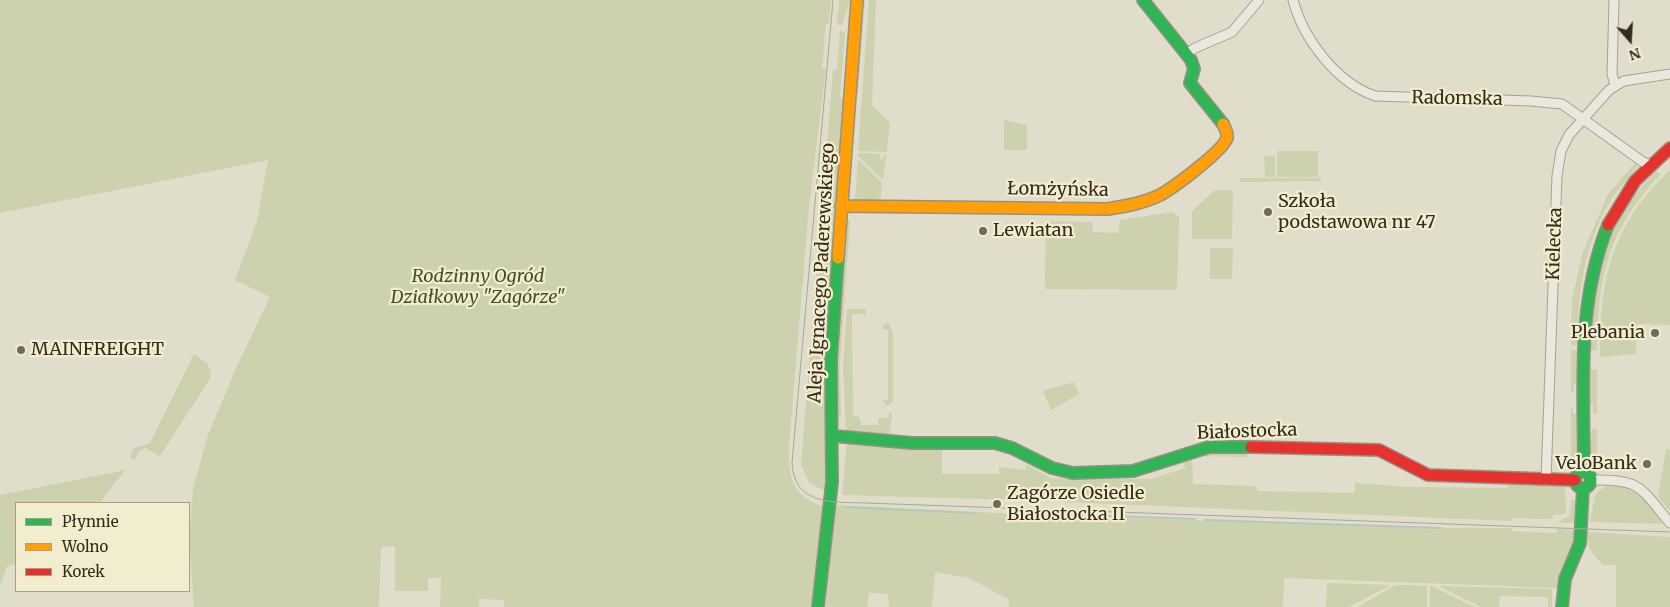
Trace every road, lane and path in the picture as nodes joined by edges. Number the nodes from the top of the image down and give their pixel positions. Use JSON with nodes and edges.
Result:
{"nodes":[{"id":1,"x":857,"y":0,"type":"edge"},
{"id":2,"x":1143,"y":0,"type":"edge"},
{"id":3,"x":1259,"y":0,"type":"edge"},
{"id":4,"x":1293,"y":0,"type":"edge"},
{"id":5,"x":1614,"y":0,"type":"edge"},
{"id":6,"x":1186,"y":54,"type":"junction"},
{"id":7,"x":1670,"y":74,"type":"edge"},
{"id":8,"x":1615,"y":85,"type":"junction"},
{"id":9,"x":1584,"y":118,"type":"junction"},
{"id":10,"x":1670,"y":148,"type":"edge"},
{"id":11,"x":1651,"y":165,"type":"junction"},
{"id":12,"x":842,"y":206,"type":"junction"},
{"id":13,"x":834,"y":436,"type":"junction"},
{"id":14,"x":1588,"y":475,"type":"junction"},
{"id":15,"x":1546,"y":480,"type":"junction"},
{"id":16,"x":1579,"y":484,"type":"junction"},
{"id":17,"x":1670,"y":523,"type":"edge"},
{"id":18,"x":818,"y":607,"type":"edge"},
{"id":19,"x":1562,"y":607,"type":"edge"}],
"edges":[{"from":1,"to":12,"type":"street","name":"Aleja Ignacego Paderewskiego"},
{"from":2,"to":6,"type":"street"},
{"from":3,"to":6,"type":"street"},
{"from":4,"to":9,"type":"street","name":"Radomska"},
{"from":5,"to":8,"type":"street"},
{"from":6,"to":12,"type":"street","name":"Łomżyńska"},
{"from":7,"to":8,"type":"street"},
{"from":8,"to":9,"type":"street","name":"Kielecka"},
{"from":9,"to":11,"type":"street","name":"Radomska"},
{"from":9,"to":15,"type":"street","name":"Kielecka"},
{"from":10,"to":11,"type":"street"},
{"from":11,"to":14,"type":"street"},
{"from":12,"to":13,"type":"street","name":"Aleja Ignacego Paderewskiego"},
{"from":13,"to":15,"type":"street","name":"Białostocka"},
{"from":13,"to":18,"type":"street","name":"Aleja Ignacego Paderewskiego"},
{"from":14,"to":16,"type":"street"},
{"from":14,"to":17,"type":"street"},
{"from":15,"to":16,"type":"street","name":"Białostocka"},
{"from":16,"to":19,"type":"street"}]}
